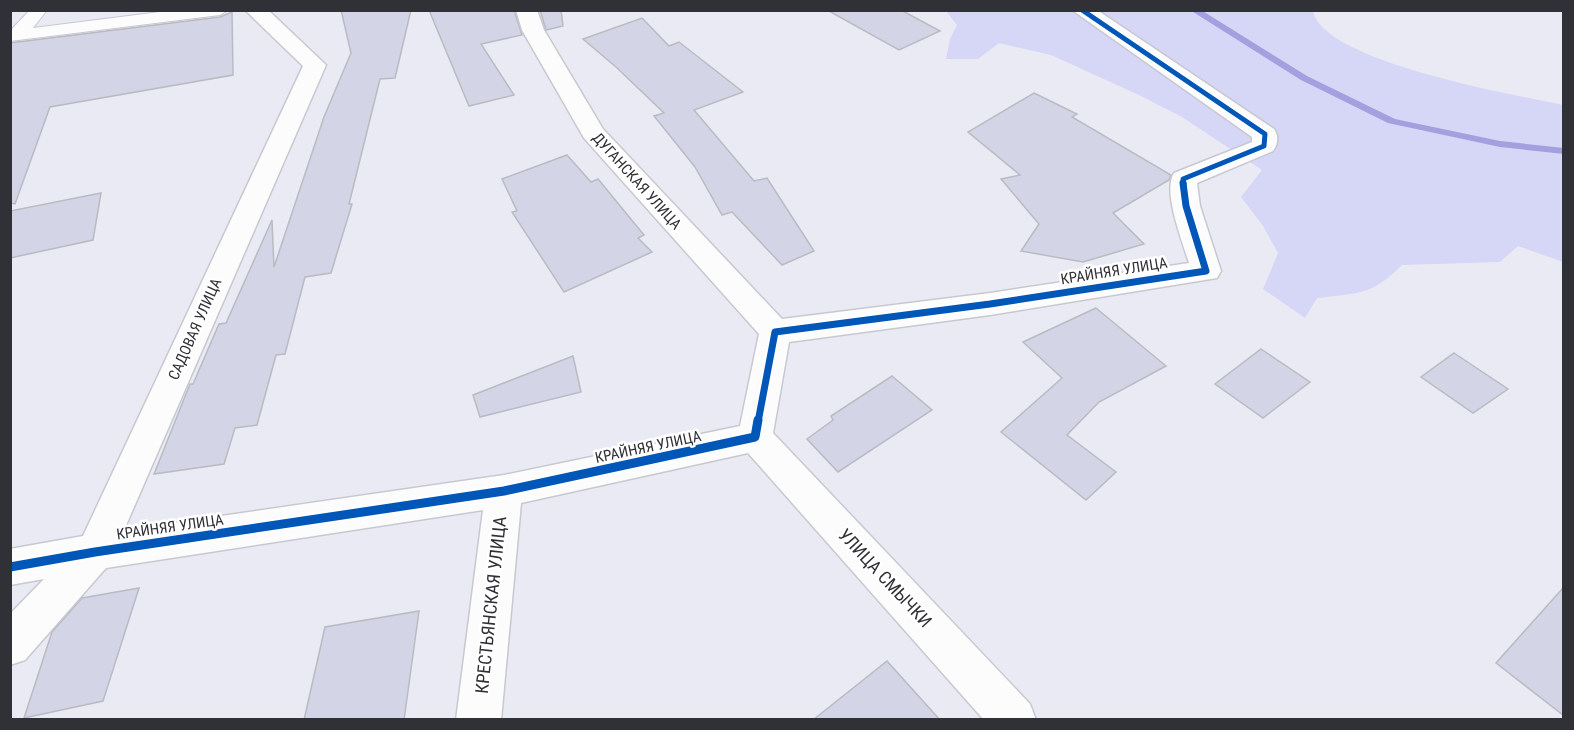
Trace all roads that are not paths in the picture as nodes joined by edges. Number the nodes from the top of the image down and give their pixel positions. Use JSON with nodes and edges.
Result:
{"nodes":[{"id":1,"x":39,"y":10,"type":"edge"},
{"id":2,"x":220,"y":10,"type":"edge"},
{"id":3,"x":255,"y":10,"type":"edge"},
{"id":4,"x":526,"y":10,"type":"edge"},
{"id":5,"x":1082,"y":10,"type":"edge"},
{"id":6,"x":14,"y":36,"type":"edge"},
{"id":7,"x":775,"y":332,"type":"junction"},
{"id":8,"x":755,"y":437,"type":"junction"},
{"id":9,"x":504,"y":491,"type":"junction"},
{"id":10,"x":95,"y":552,"type":"junction"},
{"id":11,"x":10,"y":567,"type":"edge"},
{"id":12,"x":10,"y":645,"type":"edge"},
{"id":13,"x":478,"y":720,"type":"edge"},
{"id":14,"x":1014,"y":720,"type":"edge"}],
"edges":[{"from":1,"to":6,"type":"lane"},
{"from":2,"to":6,"type":"lane"},
{"from":3,"to":10,"type":"street","name":"САДОВАЯ УЛИЦА"},
{"from":4,"to":7,"type":"street","name":"ДУГАНСКАЯ УЛИЦА"},
{"from":5,"to":7,"type":"street","name":"КРАЙНЯЯ УЛИЦА"},
{"from":7,"to":8,"type":"street"},
{"from":8,"to":9,"type":"street","name":"КРАЙНЯЯ УЛИЦА"},
{"from":8,"to":14,"type":"street","name":"УЛИЦА СМЫЧКИ"},
{"from":9,"to":10,"type":"street","name":"КРАЙНЯЯ УЛИЦА"},
{"from":9,"to":13,"type":"street","name":"КРЕСТЬЯНСКАЯ УЛИЦА"},
{"from":10,"to":11,"type":"street","name":"КРАЙНЯЯ УЛИЦА"},
{"from":10,"to":12,"type":"street","name":"САДОВАЯ УЛИЦА"}]}
